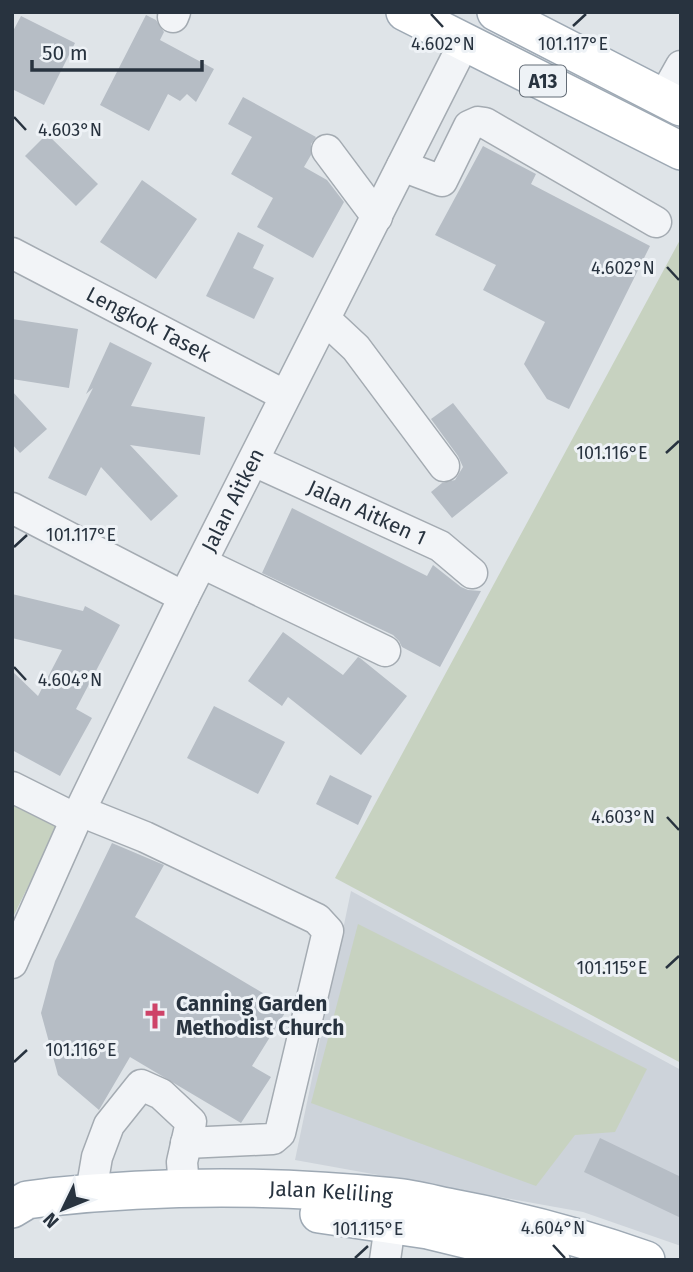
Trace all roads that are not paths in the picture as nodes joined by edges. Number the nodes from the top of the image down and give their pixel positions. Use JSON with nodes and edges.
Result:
{"nodes":[{"id":1,"x":405,"y":12,"type":"edge"},
{"id":2,"x":496,"y":12,"type":"edge"},
{"id":3,"x":464,"y":41,"type":"junction"},
{"id":4,"x":681,"y":66,"type":"edge"},
{"id":5,"x":672,"y":103,"type":"edge"},
{"id":6,"x":327,"y":150,"type":"dead end"},
{"id":7,"x":681,"y":151,"type":"edge"},
{"id":8,"x":402,"y":166,"type":"junction"},
{"id":9,"x":377,"y":217,"type":"junction"},
{"id":10,"x":656,"y":222,"type":"dead end"},
{"id":11,"x":12,"y":253,"type":"edge"},
{"id":12,"x":325,"y":319,"type":"junction"},
{"id":13,"x":284,"y":395,"type":"junction"},
{"id":14,"x":254,"y":461,"type":"junction"},
{"id":15,"x":444,"y":466,"type":"dead end"},
{"id":16,"x":12,"y":509,"type":"edge"},
{"id":17,"x":202,"y":564,"type":"junction"},
{"id":18,"x":472,"y":573,"type":"dead end"},
{"id":19,"x":184,"y":597,"type":"junction"},
{"id":20,"x":385,"y":651,"type":"dead end"},
{"id":21,"x":12,"y":787,"type":"edge"},
{"id":22,"x":78,"y":815,"type":"junction"},
{"id":23,"x":12,"y":963,"type":"edge"},
{"id":24,"x":186,"y":1143,"type":"junction"},
{"id":25,"x":184,"y":1187,"type":"junction"},
{"id":26,"x":91,"y":1192,"type":"junction"},
{"id":27,"x":12,"y":1209,"type":"edge"},
{"id":28,"x":12,"y":1216,"type":"edge"},
{"id":29,"x":390,"y":1224,"type":"junction"},
{"id":30,"x":384,"y":1260,"type":"edge"},
{"id":31,"x":551,"y":1260,"type":"edge"},
{"id":32,"x":646,"y":1260,"type":"edge"}],
"edges":[{"from":1,"to":3,"type":"main road","number":"A13"},
{"from":2,"to":5,"type":"main road","number":"A13"},
{"from":3,"to":7,"type":"main road","number":"A13"},
{"from":3,"to":8,"type":"street","name":"Jalan Aitken"},
{"from":4,"to":5,"type":"street"},
{"from":6,"to":9,"type":"street"},
{"from":8,"to":9,"type":"street","name":"Jalan Aitken"},
{"from":8,"to":10,"type":"street"},
{"from":9,"to":12,"type":"street","name":"Jalan Aitken"},
{"from":11,"to":13,"type":"street","name":"Lengkok Tasek"},
{"from":12,"to":13,"type":"street","name":"Jalan Aitken"},
{"from":12,"to":15,"type":"street"},
{"from":13,"to":14,"type":"street","name":"Jalan Aitken"},
{"from":14,"to":17,"type":"street","name":"Jalan Aitken"},
{"from":14,"to":18,"type":"street","name":"Jalan Aitken 1"},
{"from":16,"to":19,"type":"street"},
{"from":17,"to":19,"type":"street","name":"Jalan Aitken"},
{"from":17,"to":20,"type":"street"},
{"from":19,"to":22,"type":"street","name":"Jalan Aitken"},
{"from":21,"to":22,"type":"street"},
{"from":22,"to":23,"type":"street","name":"Jalan Aitken"},
{"from":22,"to":24,"type":"street"},
{"from":24,"to":25,"type":"street"},
{"from":24,"to":26,"type":"street"},
{"from":25,"to":26,"type":"main road","name":"Jalan Keliling"},
{"from":25,"to":32,"type":"main road","name":"Jalan Keliling"},
{"from":26,"to":27,"type":"main road","name":"Jalan Keliling"},
{"from":28,"to":29,"type":"main road","name":"Jalan Keliling"},
{"from":29,"to":30,"type":"street"},
{"from":29,"to":31,"type":"main road","name":"Jalan Keliling"}]}
